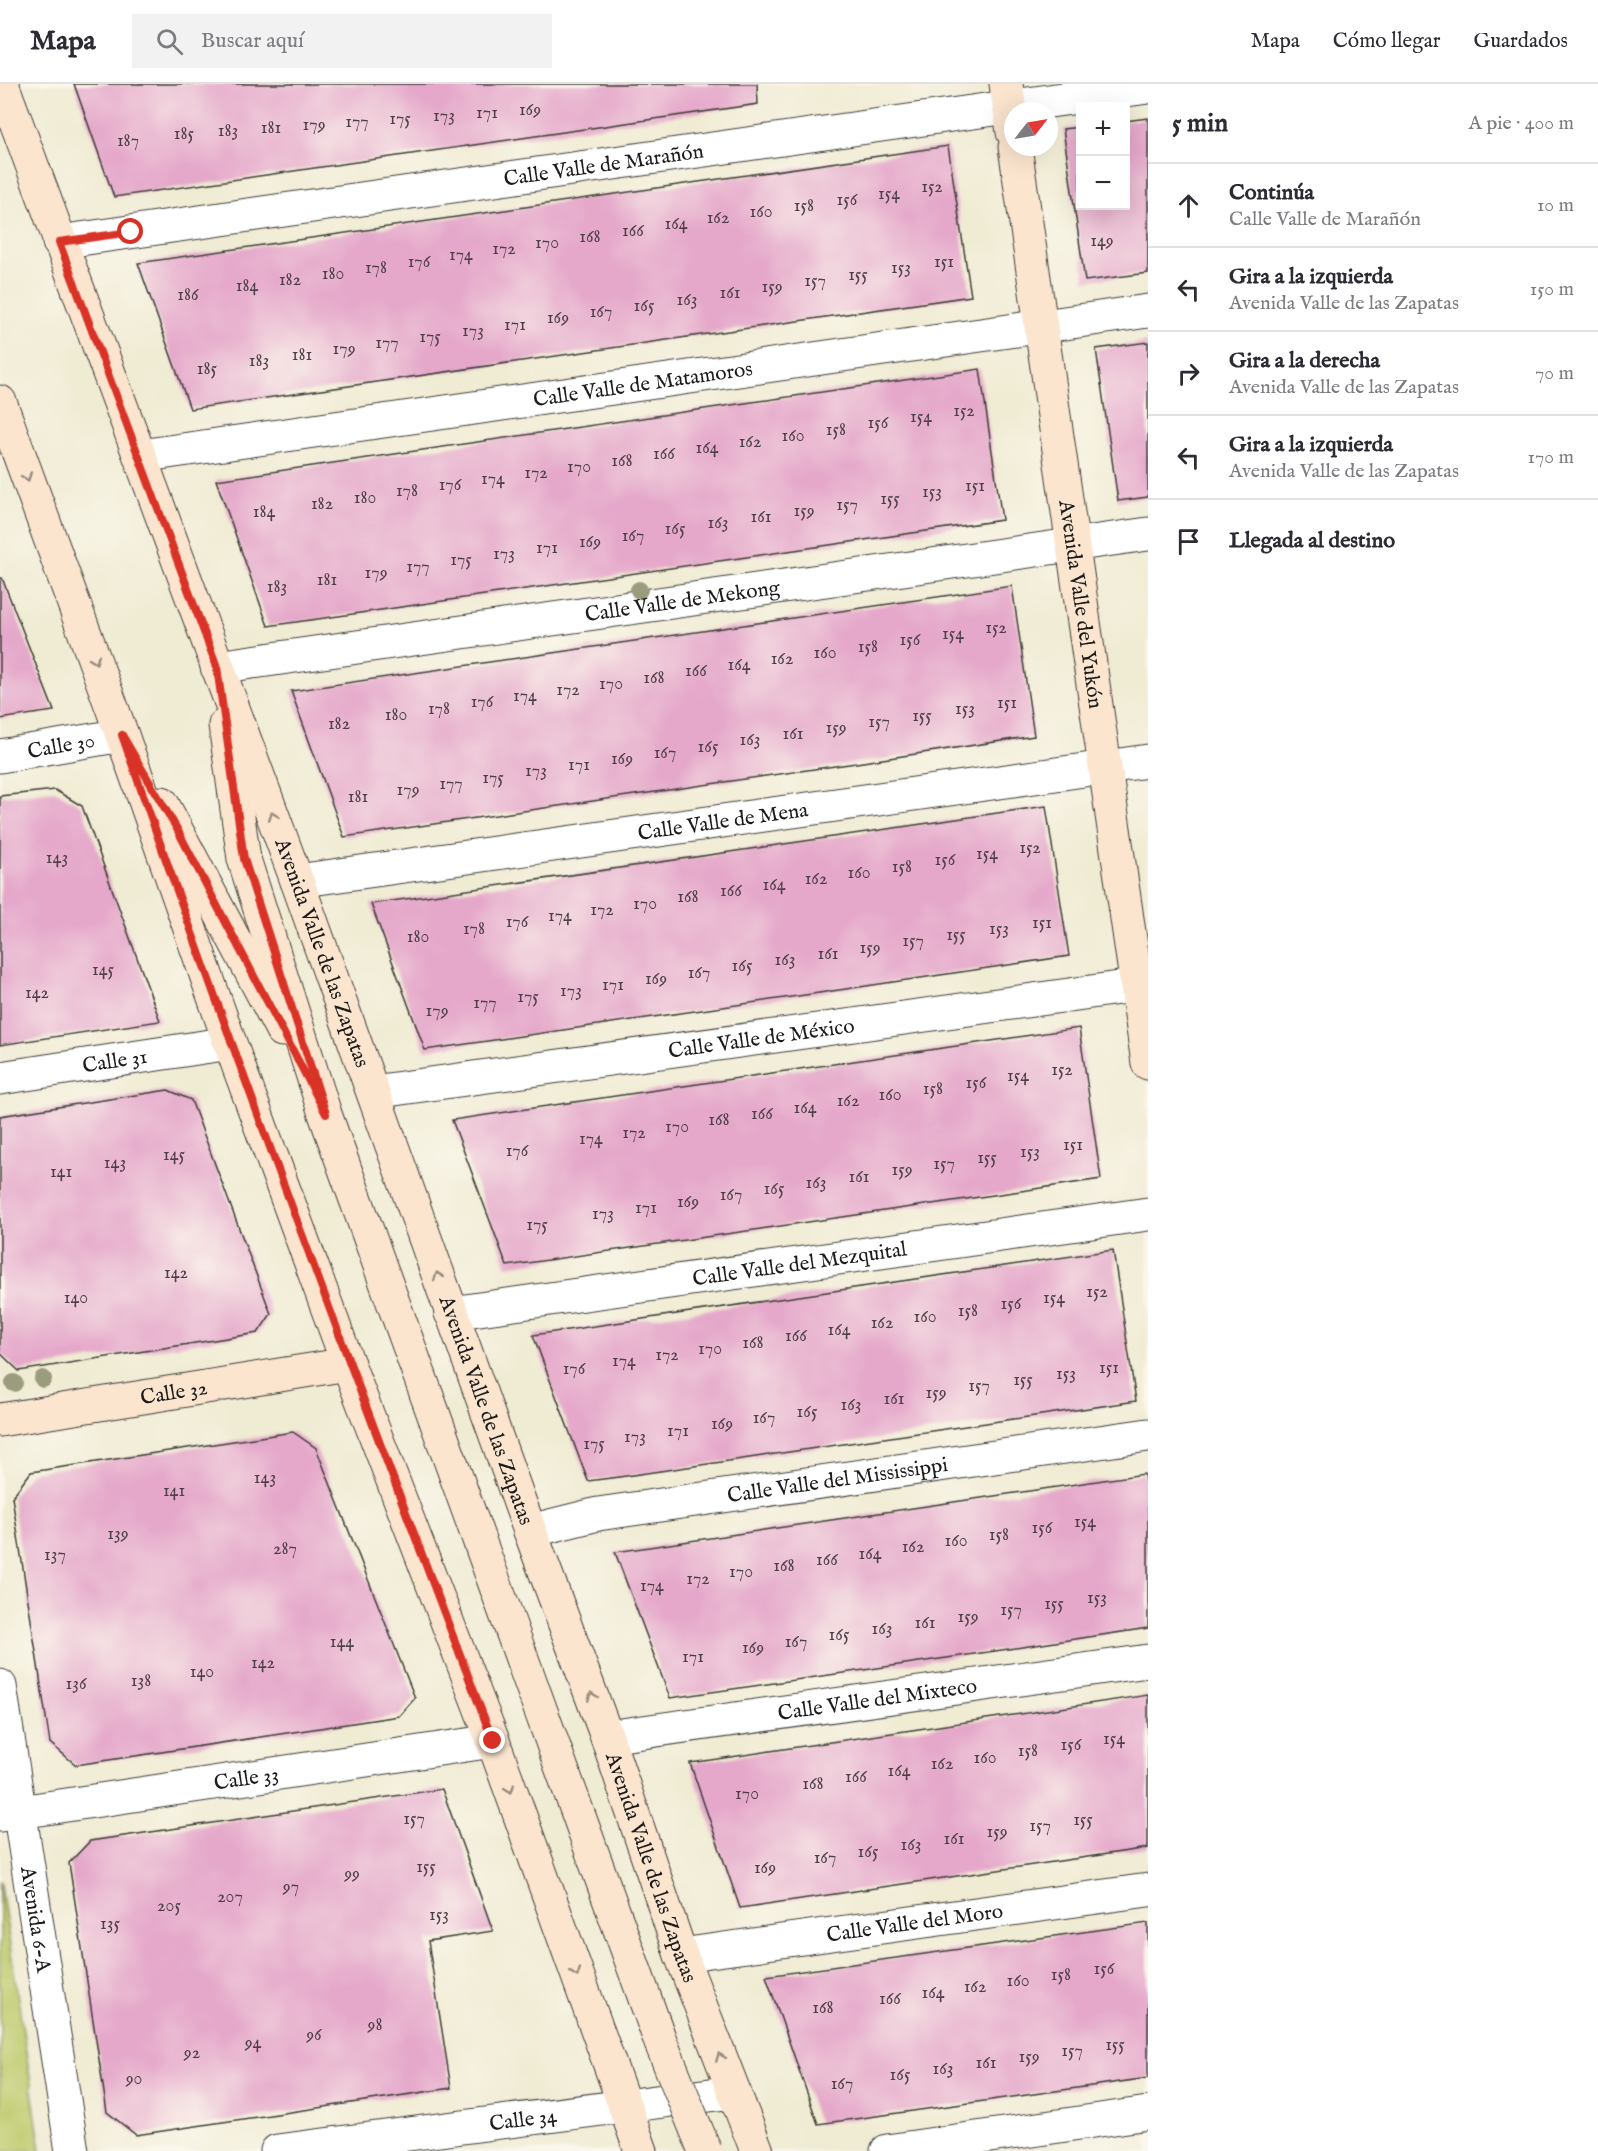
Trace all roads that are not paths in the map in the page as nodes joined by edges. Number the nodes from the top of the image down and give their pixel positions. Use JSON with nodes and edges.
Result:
{"nodes":[{"id":1,"x":2,"y":84,"type":"edge"},
{"id":2,"x":1148,"y":87,"type":"edge"},
{"id":3,"x":1049,"y":102,"type":"edge"},
{"id":4,"x":1004,"y":109,"type":"edge"},
{"id":5,"x":1016,"y":156,"type":"edge"},
{"id":6,"x":59,"y":242,"type":"junction"},
{"id":7,"x":1148,"y":311,"type":"edge"},
{"id":8,"x":1041,"y":326,"type":"junction"},
{"id":9,"x":0,"y":402,"type":"edge"},
{"id":10,"x":6,"y":436,"type":"edge"},
{"id":11,"x":140,"y":456,"type":"junction"},
{"id":12,"x":1148,"y":534,"type":"edge"},
{"id":13,"x":1073,"y":545,"type":"junction"},
{"id":14,"x":217,"y":667,"type":"junction"},
{"id":15,"x":122,"y":735,"type":"junction"},
{"id":16,"x":0,"y":756,"type":"edge"},
{"id":17,"x":1148,"y":761,"type":"edge"},
{"id":18,"x":1105,"y":768,"type":"junction"},
{"id":19,"x":297,"y":880,"type":"junction"},
{"id":20,"x":1142,"y":985,"type":"edge"},
{"id":21,"x":230,"y":1043,"type":"junction"},
{"id":22,"x":1148,"y":1063,"type":"edge"},
{"id":23,"x":0,"y":1078,"type":"edge"},
{"id":24,"x":373,"y":1092,"type":"junction"},
{"id":25,"x":326,"y":1114,"type":"junction"},
{"id":26,"x":1148,"y":1214,"type":"edge"},
{"id":27,"x":451,"y":1313,"type":"junction"},
{"id":28,"x":348,"y":1364,"type":"junction"},
{"id":29,"x":0,"y":1420,"type":"edge"},
{"id":30,"x":1148,"y":1435,"type":"edge"},
{"id":31,"x":530,"y":1531,"type":"junction"},
{"id":32,"x":1148,"y":1661,"type":"edge"},
{"id":33,"x":0,"y":1686,"type":"edge"},
{"id":34,"x":607,"y":1737,"type":"junction"},
{"id":35,"x":493,"y":1741,"type":"junction"},
{"id":36,"x":9,"y":1814,"type":"edge"},
{"id":37,"x":1148,"y":1890,"type":"edge"},
{"id":38,"x":681,"y":1955,"type":"junction"},
{"id":39,"x":733,"y":2092,"type":"junction"},
{"id":40,"x":623,"y":2104,"type":"junction"},
{"id":41,"x":1148,"y":2114,"type":"edge"},
{"id":42,"x":72,"y":2151,"type":"edge"},
{"id":43,"x":277,"y":2151,"type":"edge"},
{"id":44,"x":641,"y":2151,"type":"edge"},
{"id":45,"x":705,"y":2151,"type":"edge"},
{"id":46,"x":757,"y":2151,"type":"edge"},
{"id":47,"x":887,"y":2151,"type":"edge"}],
"edges":[{"from":1,"to":6,"type":"main road","name":"Avenida Valle de las Zapatas"},
{"from":2,"to":3,"type":"street","name":"Calle Valle de Marañón"},
{"from":4,"to":6,"type":"street","name":"Calle Valle de Marañón"},
{"from":5,"to":8,"type":"main road","name":"Avenida Valle del Yukón"},
{"from":6,"to":11,"type":"main road","name":"Avenida Valle de las Zapatas"},
{"from":7,"to":8,"type":"street","name":"Calle Valle de Matamoros"},
{"from":8,"to":11,"type":"street","name":"Calle Valle de Matamoros"},
{"from":8,"to":13,"type":"main road","name":"Avenida Valle del Yukón"},
{"from":9,"to":10,"type":"main road","name":"Avenida Valle de las Zapatas"},
{"from":10,"to":15,"type":"main road","name":"Avenida Valle de las Zapatas","one_way":true},
{"from":11,"to":14,"type":"main road","name":"Avenida Valle de las Zapatas"},
{"from":12,"to":13,"type":"street","name":"Calle Valle de Mekong"},
{"from":13,"to":14,"type":"street","name":"Calle Valle de Mekong"},
{"from":13,"to":18,"type":"main road","name":"Avenida Valle del Yukón"},
{"from":19,"to":14,"type":"main road","name":"Avenida Valle de las Zapatas","one_way":true},
{"from":14,"to":25,"type":"main road","name":"Avenida Valle de las Zapatas"},
{"from":15,"to":16,"type":"street","name":"Calle 30"},
{"from":15,"to":21,"type":"main road","name":"Avenida Valle de las Zapatas"},
{"from":15,"to":25,"type":"main road","name":"Avenida Valle de las Zapatas"},
{"from":17,"to":18,"type":"street","name":"Calle Valle de Mena"},
{"from":18,"to":19,"type":"street","name":"Calle Valle de Mena"},
{"from":18,"to":20,"type":"main road","name":"Avenida Valle del Yukón"},
{"from":19,"to":24,"type":"main road","name":"Avenida Valle de las Zapatas"},
{"from":20,"to":22,"type":"main road","name":"Avenida Valle del Yukón"},
{"from":20,"to":24,"type":"street","name":"Calle Valle de México"},
{"from":21,"to":23,"type":"street","name":"Calle 31"},
{"from":21,"to":28,"type":"main road","name":"Avenida Valle de las Zapatas"},
{"from":27,"to":24,"type":"main road","name":"Avenida Valle de las Zapatas","one_way":true},
{"from":25,"to":45,"type":"main road","name":"Avenida Valle de las Zapatas","bridge":true},
{"from":26,"to":27,"type":"street","name":"Calle Valle del Mezquital"},
{"from":27,"to":31,"type":"main road","name":"Avenida Valle de las Zapatas"},
{"from":28,"to":29,"type":"main road","name":"Calle 32"},
{"from":28,"to":35,"type":"main road","name":"Avenida Valle de las Zapatas"},
{"from":30,"to":31,"type":"street","name":"Calle Valle del Mississippi"},
{"from":34,"to":31,"type":"main road","name":"Avenida Valle de las Zapatas","one_way":true},
{"from":32,"to":34,"type":"street","name":"Calle Valle del Mixteco"},
{"from":33,"to":36,"type":"street","name":"Avenida 6-A"},
{"from":34,"to":38,"type":"main road","name":"Avenida Valle de las Zapatas"},
{"from":35,"to":36,"type":"street","name":"Calle 33"},
{"from":35,"to":40,"type":"main road","name":"Avenida Valle de las Zapatas","one_way":true},
{"from":36,"to":42,"type":"street","name":"Avenida 6-A"},
{"from":37,"to":38,"type":"street","name":"Calle Valle del Moro"},
{"from":39,"to":38,"type":"main road","name":"Avenida Valle de las Zapatas","one_way":true},
{"from":39,"to":40,"type":"street","name":"Calle 34"},
{"from":39,"to":46,"type":"main road","name":"Avenida Valle de las Zapatas"},
{"from":40,"to":43,"type":"street","name":"Calle 34"},
{"from":40,"to":44,"type":"main road","name":"Avenida Valle de las Zapatas"},
{"from":41,"to":47,"type":"street"}]}
